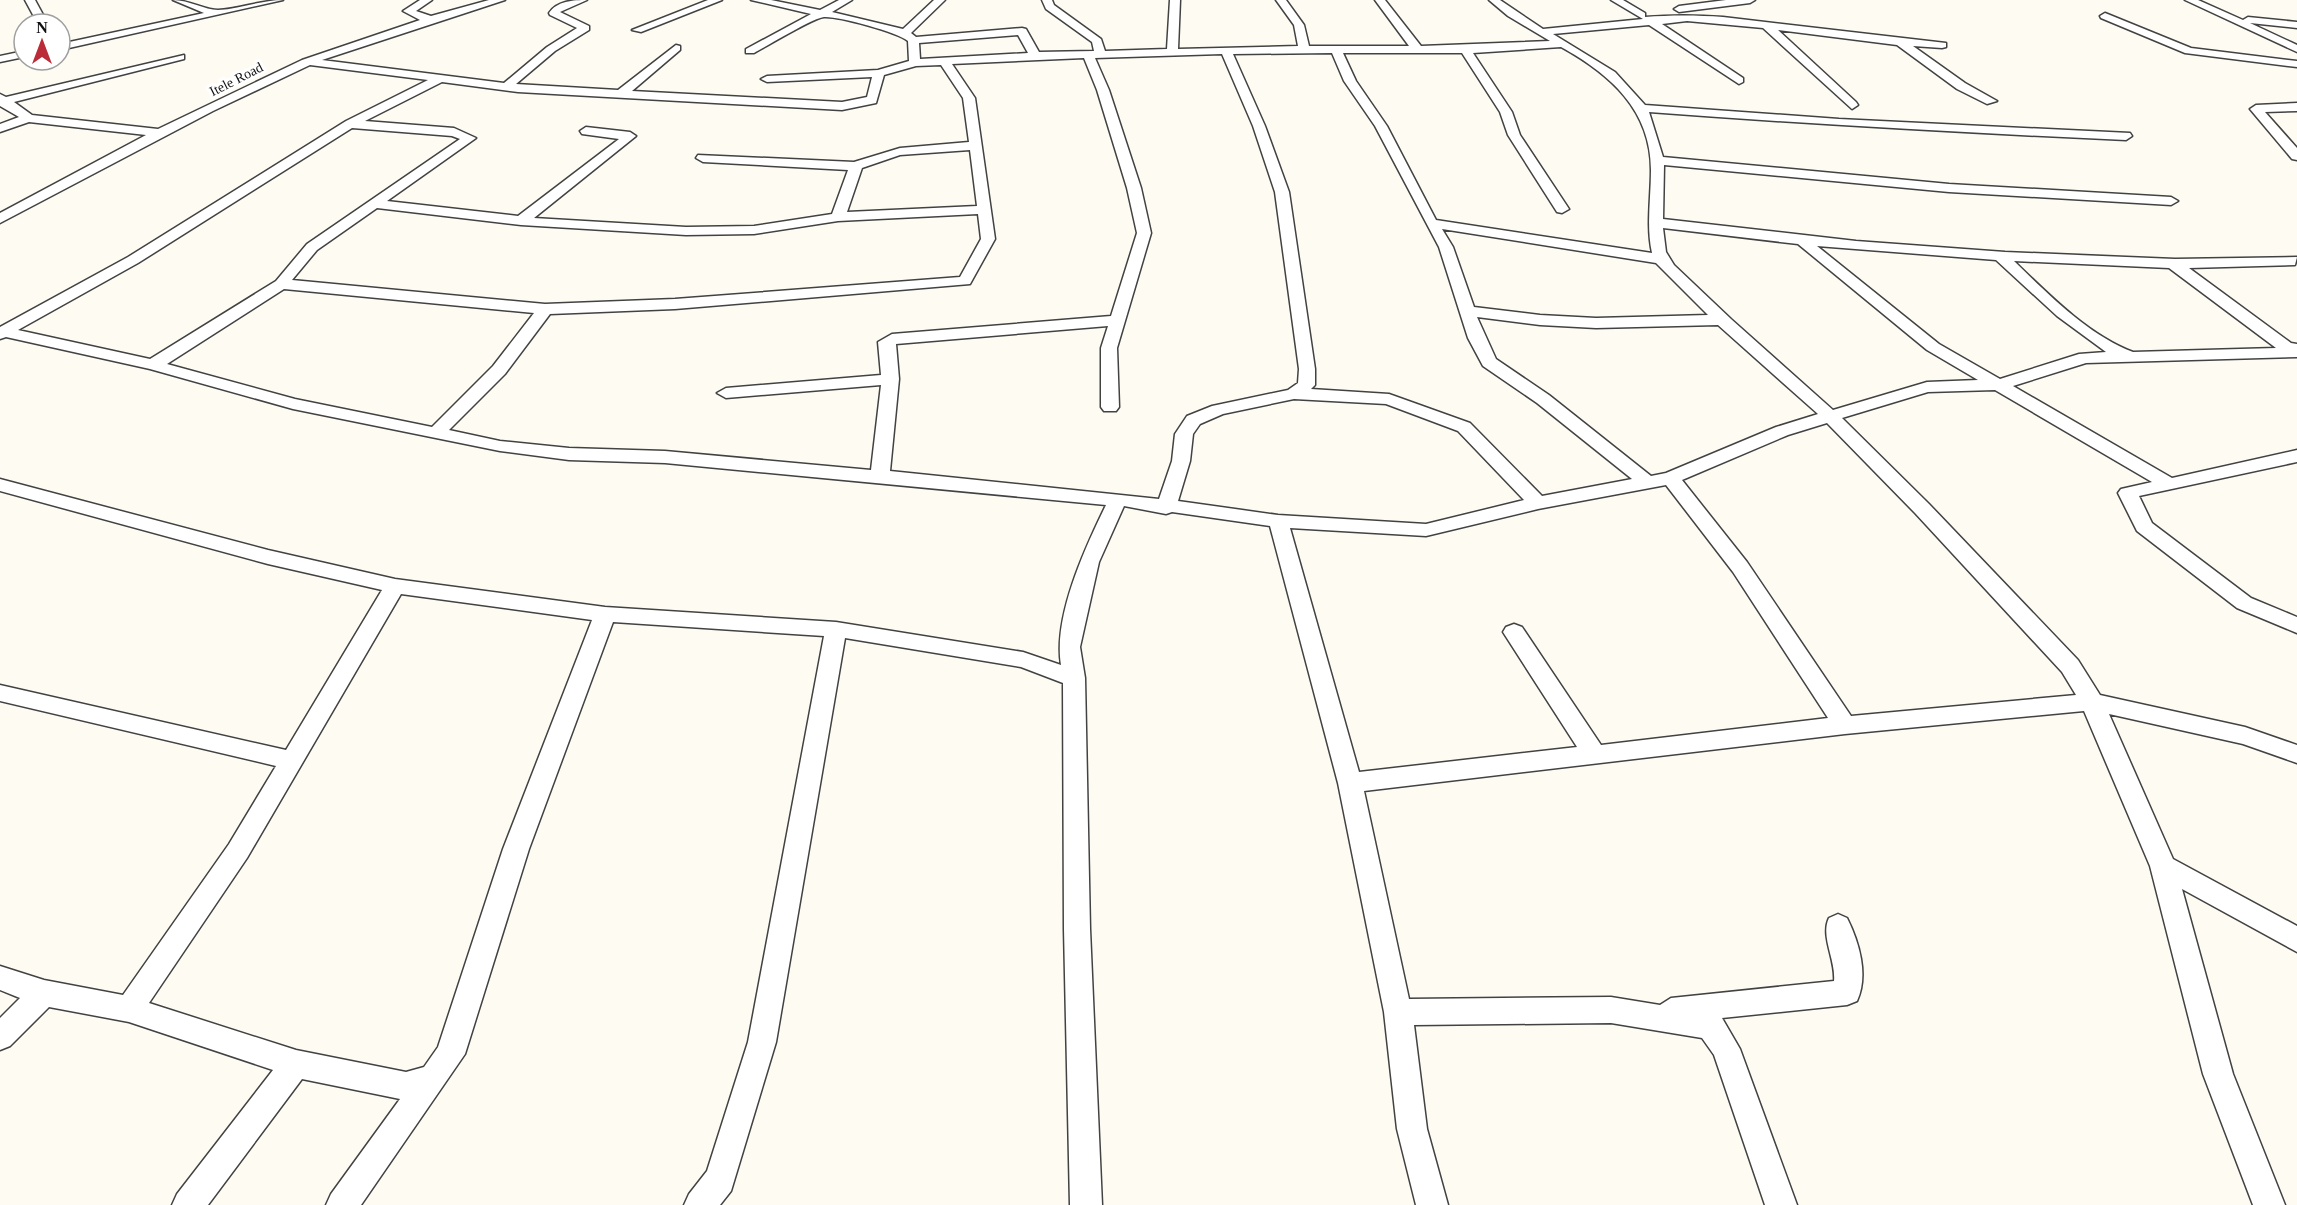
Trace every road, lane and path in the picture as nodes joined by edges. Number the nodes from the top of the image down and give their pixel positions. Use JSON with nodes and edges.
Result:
{"nodes":[{"id":1,"x":178,"y":0,"type":"edge"},
{"id":2,"x":278,"y":0,"type":"edge"},
{"id":3,"x":427,"y":0,"type":"edge"},
{"id":4,"x":500,"y":0,"type":"edge"},
{"id":5,"x":582,"y":0,"type":"edge"},
{"id":6,"x":717,"y":0,"type":"edge"},
{"id":7,"x":756,"y":0,"type":"edge"},
{"id":8,"x":847,"y":0,"type":"edge"},
{"id":9,"x":940,"y":0,"type":"edge"},
{"id":10,"x":1047,"y":0,"type":"edge"},
{"id":11,"x":1175,"y":0,"type":"edge"},
{"id":12,"x":1281,"y":0,"type":"edge"},
{"id":13,"x":1380,"y":0,"type":"edge"},
{"id":14,"x":1494,"y":0,"type":"edge"},
{"id":15,"x":1616,"y":0,"type":"edge"},
{"id":16,"x":1750,"y":0,"type":"edge"},
{"id":17,"x":2190,"y":0,"type":"edge"},
{"id":18,"x":215,"y":14,"type":"junction"},
{"id":19,"x":820,"y":14,"type":"junction"},
{"id":20,"x":1641,"y":15,"type":"junction"},
{"id":21,"x":2105,"y":16,"type":"dead end"},
{"id":22,"x":2233,"y":19,"type":"junction"},
{"id":23,"x":430,"y":20,"type":"junction"},
{"id":24,"x":1653,"y":22,"type":"junction"},
{"id":25,"x":1766,"y":25,"type":"junction"},
{"id":26,"x":2297,"y":25,"type":"edge"},
{"id":27,"x":637,"y":30,"type":"dead end"},
{"id":28,"x":1541,"y":32,"type":"junction"},
{"id":29,"x":909,"y":37,"type":"junction"},
{"id":30,"x":1900,"y":42,"type":"junction"},
{"id":31,"x":72,"y":44,"type":"edge"},
{"id":32,"x":1562,"y":44,"type":"junction"},
{"id":33,"x":1942,"y":45,"type":"dead end"},
{"id":34,"x":676,"y":48,"type":"dead end"},
{"id":35,"x":1304,"y":49,"type":"junction"},
{"id":36,"x":1336,"y":49,"type":"junction"},
{"id":37,"x":1417,"y":49,"type":"junction"},
{"id":38,"x":2297,"y":49,"type":"edge"},
{"id":39,"x":1466,"y":50,"type":"junction"},
{"id":40,"x":750,"y":51,"type":"dead end"},
{"id":41,"x":1226,"y":51,"type":"junction"},
{"id":42,"x":1172,"y":52,"type":"junction"},
{"id":43,"x":1094,"y":55,"type":"junction"},
{"id":44,"x":1029,"y":56,"type":"junction"},
{"id":45,"x":180,"y":57,"type":"dead end"},
{"id":46,"x":310,"y":62,"type":"junction"},
{"id":47,"x":945,"y":62,"type":"junction"},
{"id":48,"x":915,"y":63,"type":"junction"},
{"id":49,"x":2297,"y":64,"type":"edge"},
{"id":50,"x":879,"y":73,"type":"junction"},
{"id":51,"x":443,"y":76,"type":"junction"},
{"id":52,"x":767,"y":79,"type":"dead end"},
{"id":53,"x":1738,"y":80,"type":"dead end"},
{"id":54,"x":508,"y":85,"type":"junction"},
{"id":55,"x":622,"y":93,"type":"junction"},
{"id":56,"x":1,"y":100,"type":"edge"},
{"id":57,"x":1991,"y":101,"type":"dead end"},
{"id":58,"x":1852,"y":105,"type":"dead end"},
{"id":59,"x":2297,"y":107,"type":"edge"},
{"id":60,"x":1641,"y":108,"type":"junction"},
{"id":61,"x":28,"y":118,"type":"junction"},
{"id":62,"x":350,"y":124,"type":"junction"},
{"id":63,"x":0,"y":128,"type":"edge"},
{"id":64,"x":586,"y":131,"type":"dead end"},
{"id":65,"x":159,"y":133,"type":"junction"},
{"id":66,"x":2077,"y":134,"type":"dead end"},
{"id":67,"x":976,"y":146,"type":"junction"},
{"id":68,"x":2297,"y":156,"type":"edge"},
{"id":69,"x":703,"y":158,"type":"dead end"},
{"id":70,"x":1657,"y":160,"type":"junction"},
{"id":71,"x":856,"y":166,"type":"junction"},
{"id":72,"x":2171,"y":201,"type":"dead end"},
{"id":73,"x":375,"y":204,"type":"junction"},
{"id":74,"x":1562,"y":209,"type":"dead end"},
{"id":75,"x":982,"y":210,"type":"junction"},
{"id":76,"x":838,"y":218,"type":"junction"},
{"id":77,"x":0,"y":219,"type":"edge"},
{"id":78,"x":521,"y":220,"type":"junction"},
{"id":79,"x":1431,"y":223,"type":"junction"},
{"id":80,"x":1658,"y":223,"type":"junction"},
{"id":81,"x":1805,"y":243,"type":"junction"},
{"id":82,"x":2001,"y":257,"type":"junction"},
{"id":83,"x":1660,"y":258,"type":"junction"},
{"id":84,"x":2295,"y":261,"type":"dead end"},
{"id":85,"x":2175,"y":265,"type":"junction"},
{"id":86,"x":281,"y":284,"type":"junction"},
{"id":87,"x":545,"y":309,"type":"junction"},
{"id":88,"x":1468,"y":311,"type":"junction"},
{"id":89,"x":1117,"y":320,"type":"junction"},
{"id":90,"x":1720,"y":320,"type":"junction"},
{"id":91,"x":2,"y":333,"type":"edge"},
{"id":92,"x":2297,"y":350,"type":"edge"},
{"id":93,"x":2144,"y":356,"type":"junction"},
{"id":94,"x":153,"y":365,"type":"junction"},
{"id":95,"x":890,"y":379,"type":"junction"},
{"id":96,"x":1998,"y":384,"type":"junction"},
{"id":97,"x":726,"y":393,"type":"dead end"},
{"id":98,"x":1294,"y":394,"type":"junction"},
{"id":99,"x":1110,"y":407,"type":"dead end"},
{"id":100,"x":1829,"y":415,"type":"junction"},
{"id":101,"x":436,"y":433,"type":"junction"},
{"id":102,"x":2297,"y":456,"type":"edge"},
{"id":103,"x":880,"y":476,"type":"junction"},
{"id":104,"x":1671,"y":478,"type":"junction"},
{"id":105,"x":1647,"y":482,"type":"junction"},
{"id":106,"x":2168,"y":483,"type":"junction"},
{"id":107,"x":0,"y":485,"type":"edge"},
{"id":108,"x":1118,"y":499,"type":"junction"},
{"id":109,"x":1538,"y":503,"type":"junction"},
{"id":110,"x":1166,"y":508,"type":"junction"},
{"id":111,"x":1278,"y":521,"type":"junction"},
{"id":112,"x":395,"y":586,"type":"junction"},
{"id":113,"x":605,"y":614,"type":"junction"},
{"id":114,"x":2297,"y":626,"type":"edge"},
{"id":115,"x":836,"y":629,"type":"junction"},
{"id":116,"x":1514,"y":632,"type":"dead end"},
{"id":117,"x":1069,"y":647,"type":"junction"},
{"id":118,"x":1023,"y":660,"type":"junction"},
{"id":119,"x":1074,"y":678,"type":"junction"},
{"id":120,"x":0,"y":693,"type":"edge"},
{"id":121,"x":2092,"y":702,"type":"junction"},
{"id":122,"x":1845,"y":725,"type":"junction"},
{"id":123,"x":2297,"y":754,"type":"edge"},
{"id":124,"x":1595,"y":755,"type":"junction"},
{"id":125,"x":291,"y":760,"type":"junction"},
{"id":126,"x":1350,"y":783,"type":"junction"},
{"id":127,"x":2163,"y":866,"type":"junction"},
{"id":128,"x":1838,"y":926,"type":"dead end"},
{"id":129,"x":2297,"y":940,"type":"edge"},
{"id":130,"x":0,"y":978,"type":"edge"},
{"id":131,"x":44,"y":993,"type":"junction"},
{"id":132,"x":129,"y":1009,"type":"junction"},
{"id":133,"x":1398,"y":1012,"type":"junction"},
{"id":134,"x":1646,"y":1014,"type":"junction"},
{"id":135,"x":0,"y":1037,"type":"edge"},
{"id":136,"x":296,"y":1064,"type":"junction"},
{"id":137,"x":433,"y":1078,"type":"junction"},
{"id":138,"x":188,"y":1205,"type":"edge"},
{"id":139,"x":342,"y":1205,"type":"edge"},
{"id":140,"x":700,"y":1205,"type":"edge"},
{"id":141,"x":1086,"y":1205,"type":"edge"},
{"id":142,"x":1432,"y":1205,"type":"edge"},
{"id":143,"x":1781,"y":1205,"type":"edge"},
{"id":144,"x":2269,"y":1205,"type":"edge"}],
"edges":[{"from":1,"to":18,"type":"street"},
{"from":2,"to":18,"type":"street"},
{"from":3,"to":23,"type":"street"},
{"from":4,"to":23,"type":"street","name":"Itele Road"},
{"from":5,"to":54,"type":"street"},
{"from":6,"to":27,"type":"street"},
{"from":7,"to":19,"type":"street"},
{"from":8,"to":19,"type":"street"},
{"from":9,"to":29,"type":"street"},
{"from":10,"to":43,"type":"street"},
{"from":11,"to":42,"type":"street"},
{"from":12,"to":35,"type":"street"},
{"from":13,"to":37,"type":"street"},
{"from":14,"to":28,"type":"street"},
{"from":15,"to":20,"type":"street"},
{"from":16,"to":20,"type":"street"},
{"from":17,"to":22,"type":"street"},
{"from":18,"to":31,"type":"street"},
{"from":19,"to":29,"type":"street"},
{"from":19,"to":40,"type":"street"},
{"from":20,"to":24,"type":"street"},
{"from":21,"to":49,"type":"street"},
{"from":22,"to":26,"type":"street"},
{"from":22,"to":38,"type":"street"},
{"from":23,"to":46,"type":"street","name":"Itele Road"},
{"from":24,"to":25,"type":"street"},
{"from":24,"to":28,"type":"street"},
{"from":24,"to":53,"type":"street"},
{"from":25,"to":30,"type":"street"},
{"from":25,"to":58,"type":"street"},
{"from":28,"to":32,"type":"street"},
{"from":29,"to":44,"type":"street"},
{"from":29,"to":48,"type":"street"},
{"from":30,"to":33,"type":"street"},
{"from":30,"to":57,"type":"street"},
{"from":32,"to":39,"type":"street"},
{"from":32,"to":60,"type":"street"},
{"from":34,"to":55,"type":"street"},
{"from":35,"to":36,"type":"street"},
{"from":35,"to":41,"type":"street"},
{"from":36,"to":37,"type":"street"},
{"from":36,"to":79,"type":"street"},
{"from":37,"to":39,"type":"street"},
{"from":39,"to":74,"type":"street"},
{"from":41,"to":42,"type":"street"},
{"from":41,"to":98,"type":"street"},
{"from":42,"to":43,"type":"street"},
{"from":43,"to":44,"type":"street"},
{"from":43,"to":89,"type":"street"},
{"from":44,"to":47,"type":"street"},
{"from":45,"to":56,"type":"street"},
{"from":46,"to":51,"type":"street"},
{"from":46,"to":65,"type":"street","name":"Itele Road"},
{"from":47,"to":48,"type":"street"},
{"from":47,"to":67,"type":"street"},
{"from":48,"to":50,"type":"street"},
{"from":50,"to":52,"type":"street"},
{"from":50,"to":55,"type":"street"},
{"from":51,"to":54,"type":"street"},
{"from":51,"to":62,"type":"street"},
{"from":54,"to":55,"type":"street"},
{"from":56,"to":61,"type":"street"},
{"from":59,"to":68,"type":"street"},
{"from":60,"to":66,"type":"street"},
{"from":60,"to":70,"type":"street"},
{"from":61,"to":63,"type":"street"},
{"from":61,"to":65,"type":"street"},
{"from":62,"to":73,"type":"street"},
{"from":62,"to":91,"type":"street"},
{"from":64,"to":78,"type":"street"},
{"from":65,"to":77,"type":"street","name":"Itele Road"},
{"from":67,"to":71,"type":"street"},
{"from":67,"to":75,"type":"street"},
{"from":69,"to":71,"type":"street"},
{"from":70,"to":72,"type":"street"},
{"from":70,"to":80,"type":"street"},
{"from":71,"to":76,"type":"street"},
{"from":73,"to":78,"type":"street"},
{"from":73,"to":86,"type":"street"},
{"from":75,"to":76,"type":"street"},
{"from":75,"to":87,"type":"street"},
{"from":76,"to":78,"type":"street"},
{"from":79,"to":83,"type":"street"},
{"from":79,"to":88,"type":"street"},
{"from":80,"to":81,"type":"street"},
{"from":80,"to":83,"type":"street"},
{"from":81,"to":82,"type":"street"},
{"from":81,"to":96,"type":"street"},
{"from":82,"to":85,"type":"street"},
{"from":82,"to":93,"type":"street"},
{"from":83,"to":90,"type":"street"},
{"from":84,"to":85,"type":"street"},
{"from":85,"to":92,"type":"street"},
{"from":86,"to":87,"type":"street"},
{"from":86,"to":94,"type":"street"},
{"from":87,"to":101,"type":"street"},
{"from":88,"to":90,"type":"street"},
{"from":88,"to":105,"type":"street"},
{"from":89,"to":95,"type":"street"},
{"from":89,"to":99,"type":"street"},
{"from":90,"to":100,"type":"street"},
{"from":91,"to":94,"type":"street"},
{"from":92,"to":93,"type":"street"},
{"from":93,"to":96,"type":"street"},
{"from":94,"to":101,"type":"street"},
{"from":95,"to":97,"type":"street"},
{"from":95,"to":103,"type":"street"},
{"from":96,"to":100,"type":"street"},
{"from":96,"to":106,"type":"street"},
{"from":98,"to":109,"type":"street"},
{"from":98,"to":110,"type":"street"},
{"from":100,"to":104,"type":"street"},
{"from":100,"to":121,"type":"street"},
{"from":101,"to":103,"type":"street"},
{"from":102,"to":106,"type":"street"},
{"from":103,"to":108,"type":"street"},
{"from":104,"to":105,"type":"street"},
{"from":104,"to":122,"type":"street"},
{"from":105,"to":109,"type":"street"},
{"from":106,"to":114,"type":"street"},
{"from":107,"to":112,"type":"street"},
{"from":108,"to":110,"type":"street"},
{"from":108,"to":117,"type":"street"},
{"from":109,"to":111,"type":"street"},
{"from":110,"to":111,"type":"street"},
{"from":111,"to":126,"type":"street"},
{"from":112,"to":113,"type":"street"},
{"from":112,"to":125,"type":"street"},
{"from":113,"to":115,"type":"street"},
{"from":113,"to":137,"type":"street"},
{"from":115,"to":118,"type":"street"},
{"from":115,"to":140,"type":"street"},
{"from":116,"to":124,"type":"street"},
{"from":117,"to":118,"type":"street"},
{"from":117,"to":119,"type":"street"},
{"from":118,"to":119,"type":"street"},
{"from":119,"to":141,"type":"street"},
{"from":120,"to":125,"type":"street"},
{"from":121,"to":122,"type":"street"},
{"from":121,"to":123,"type":"street"},
{"from":121,"to":127,"type":"street"},
{"from":122,"to":124,"type":"street"},
{"from":124,"to":126,"type":"street"},
{"from":125,"to":132,"type":"street"},
{"from":126,"to":133,"type":"street"},
{"from":127,"to":129,"type":"street"},
{"from":127,"to":144,"type":"street"},
{"from":128,"to":134,"type":"street"},
{"from":130,"to":131,"type":"street"},
{"from":131,"to":132,"type":"street"},
{"from":131,"to":135,"type":"street"},
{"from":132,"to":136,"type":"street"},
{"from":133,"to":134,"type":"street"},
{"from":133,"to":142,"type":"street"},
{"from":134,"to":143,"type":"street"},
{"from":136,"to":137,"type":"street"},
{"from":136,"to":138,"type":"street"},
{"from":137,"to":139,"type":"street"}]}
